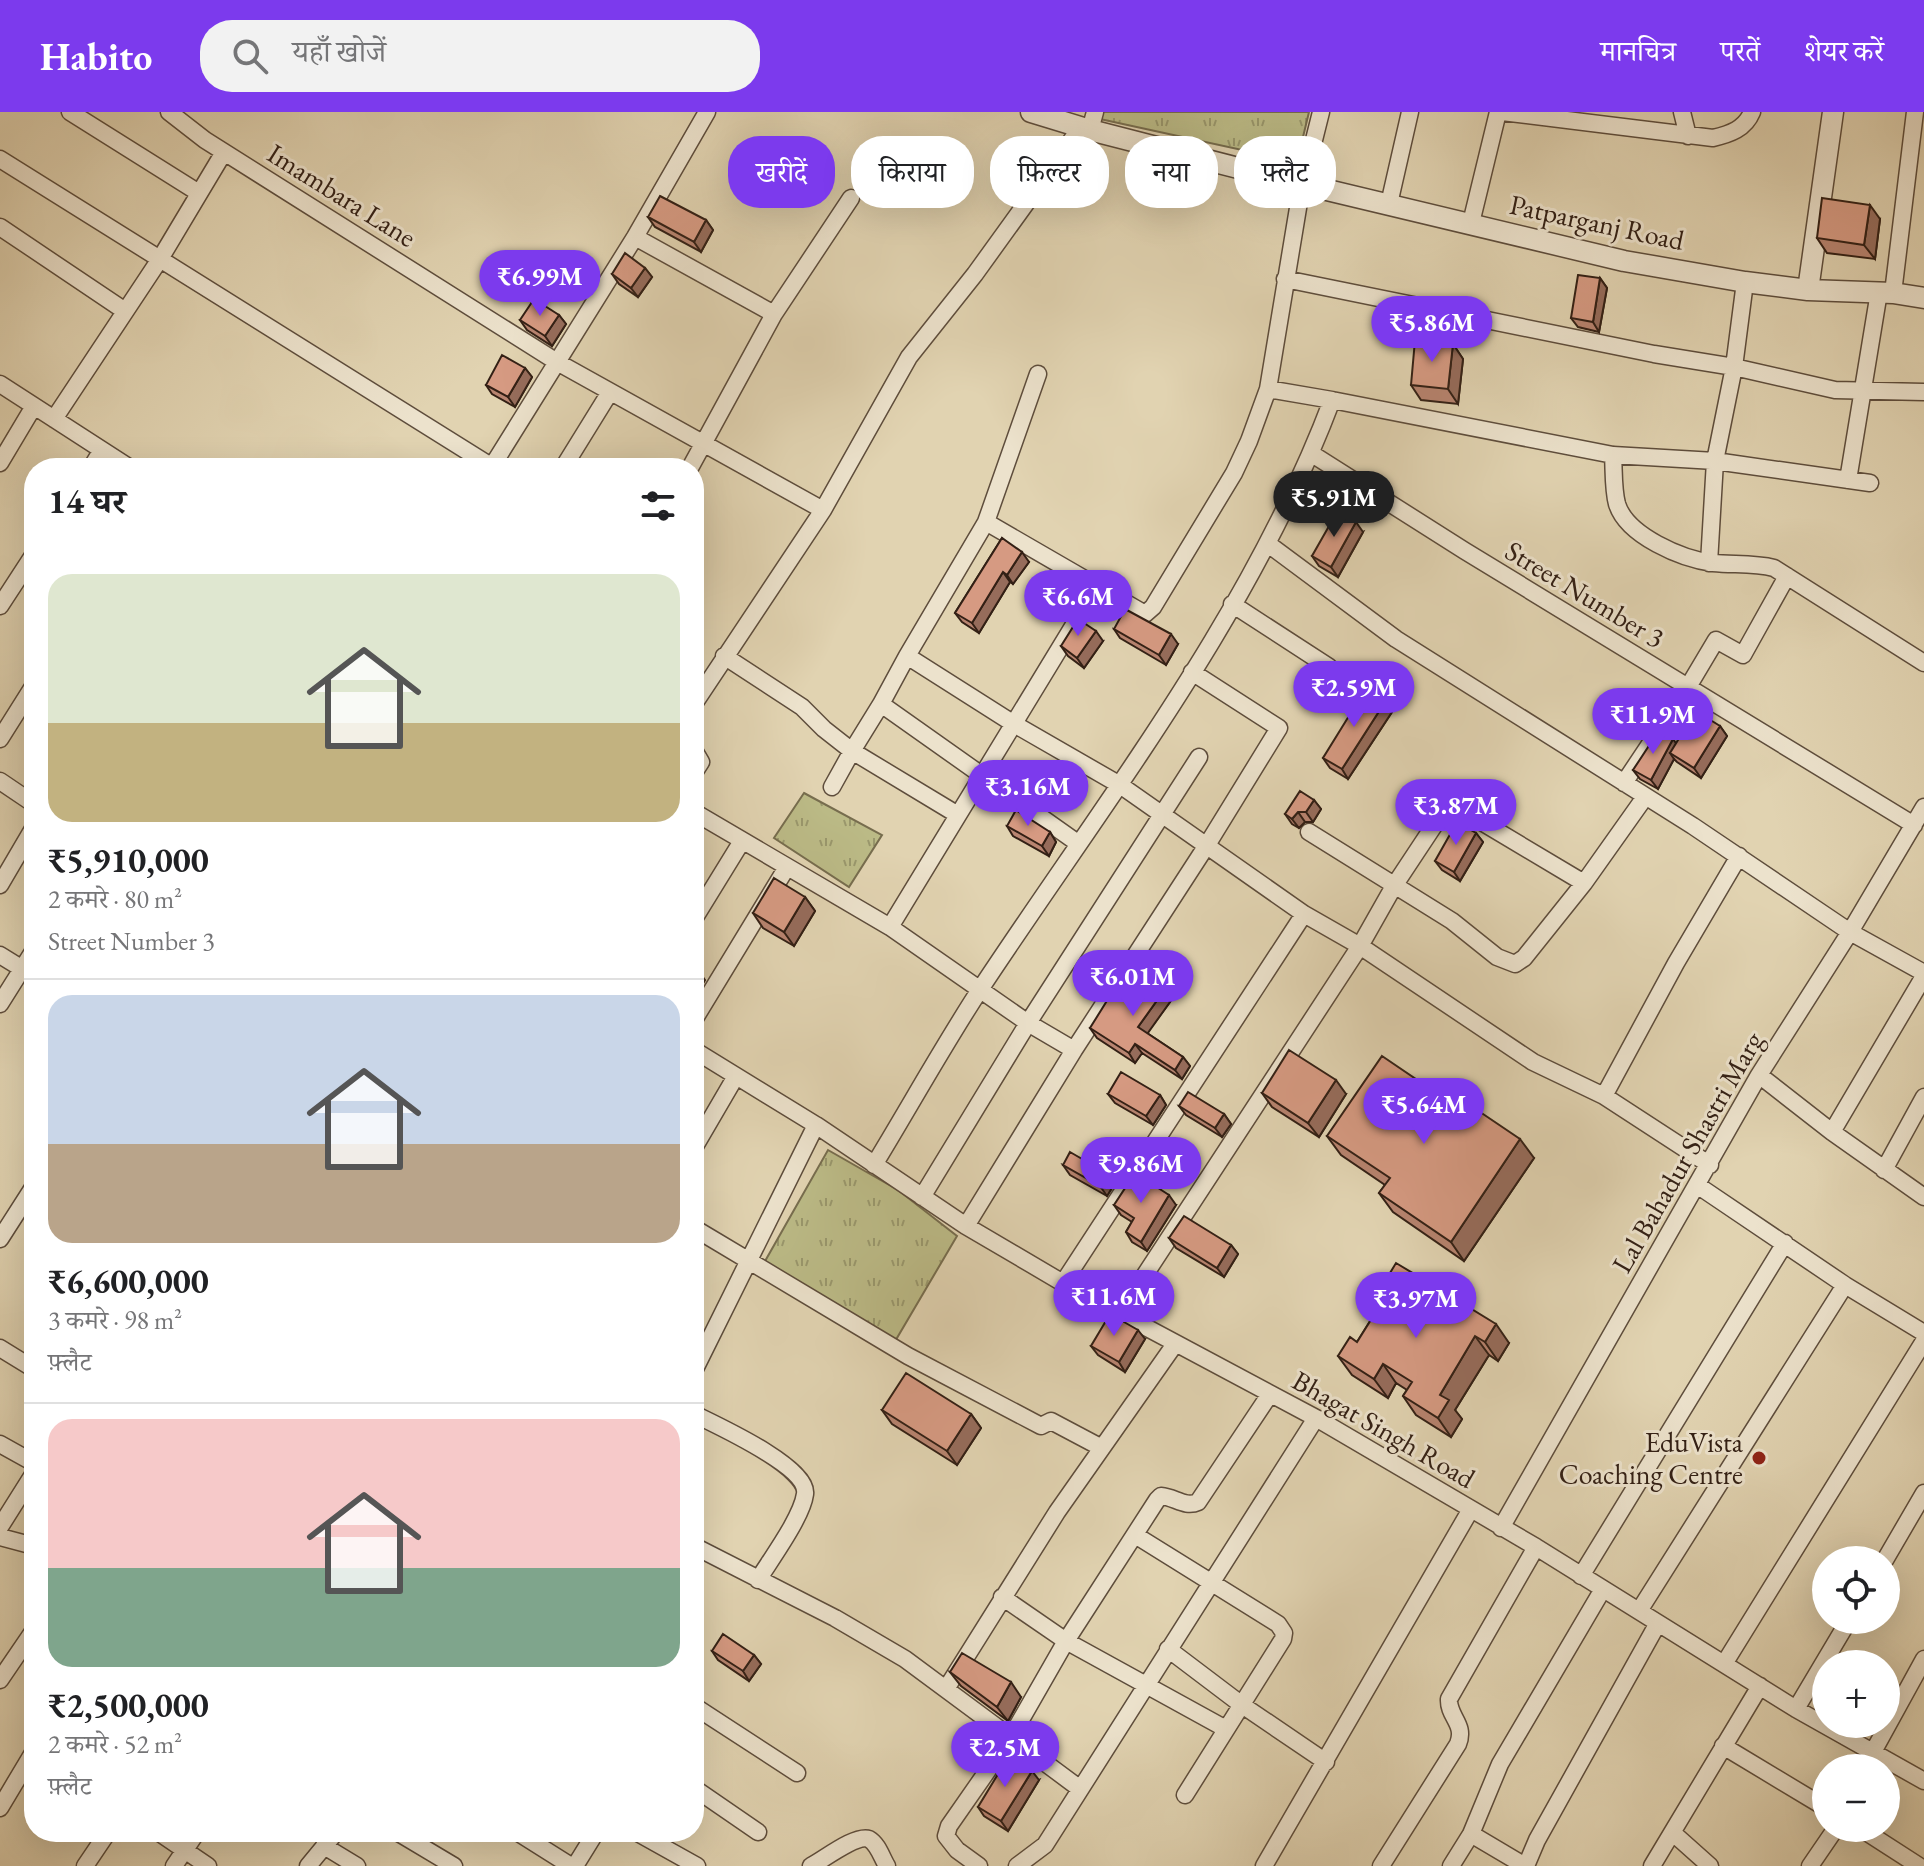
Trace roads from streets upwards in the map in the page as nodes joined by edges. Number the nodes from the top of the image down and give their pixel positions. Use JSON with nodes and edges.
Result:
{"nodes":[{"id":1,"x":70,"y":112,"type":"edge"},
{"id":2,"x":169,"y":112,"type":"edge"},
{"id":3,"x":707,"y":112,"type":"edge"},
{"id":4,"x":1031,"y":112,"type":"edge"},
{"id":5,"x":1321,"y":112,"type":"edge"},
{"id":6,"x":1410,"y":112,"type":"edge"},
{"id":7,"x":1500,"y":112,"type":"edge"},
{"id":8,"x":1682,"y":112,"type":"edge"},
{"id":9,"x":1752,"y":112,"type":"edge"},
{"id":10,"x":1833,"y":112,"type":"edge"},
{"id":11,"x":1915,"y":112,"type":"edge"},
{"id":12,"x":1088,"y":123,"type":"edge"},
{"id":13,"x":1315,"y":136,"type":"edge"},
{"id":14,"x":1688,"y":136,"type":"junction"},
{"id":15,"x":224,"y":152,"type":"junction"},
{"id":16,"x":2,"y":164,"type":"edge"},
{"id":17,"x":1234,"y":164,"type":"edge"},
{"id":18,"x":1336,"y":192,"type":"edge"},
{"id":19,"x":199,"y":193,"type":"junction"},
{"id":20,"x":851,"y":198,"type":"dead end"},
{"id":21,"x":1389,"y":204,"type":"junction"},
{"id":22,"x":1299,"y":208,"type":"edge"},
{"id":23,"x":1471,"y":223,"type":"junction"},
{"id":24,"x":0,"y":227,"type":"edge"},
{"id":25,"x":635,"y":237,"type":"junction"},
{"id":26,"x":160,"y":259,"type":"junction"},
{"id":27,"x":1285,"y":279,"type":"junction"},
{"id":28,"x":1745,"y":282,"type":"junction"},
{"id":29,"x":1808,"y":290,"type":"junction"},
{"id":30,"x":1886,"y":293,"type":"junction"},
{"id":31,"x":1924,"y":298,"type":"edge"},
{"id":32,"x":125,"y":311,"type":"junction"},
{"id":33,"x":774,"y":314,"type":"junction"},
{"id":34,"x":557,"y":362,"type":"junction"},
{"id":35,"x":1734,"y":367,"type":"junction"},
{"id":36,"x":1038,"y":374,"type":"dead end"},
{"id":37,"x":0,"y":384,"type":"edge"},
{"id":38,"x":1268,"y":389,"type":"junction"},
{"id":39,"x":1863,"y":391,"type":"junction"},
{"id":40,"x":610,"y":392,"type":"junction"},
{"id":41,"x":1924,"y":392,"type":"edge"},
{"id":42,"x":1332,"y":400,"type":"junction"},
{"id":43,"x":34,"y":406,"type":"junction"},
{"id":44,"x":54,"y":419,"type":"junction"},
{"id":45,"x":703,"y":446,"type":"junction"},
{"id":46,"x":102,"y":450,"type":"junction"},
{"id":47,"x":1312,"y":454,"type":"junction"},
{"id":48,"x":1613,"y":455,"type":"junction"},
{"id":49,"x":97,"y":458,"type":"edge"},
{"id":50,"x":114,"y":458,"type":"edge"},
{"id":51,"x":476,"y":458,"type":"edge"},
{"id":52,"x":498,"y":458,"type":"edge"},
{"id":53,"x":569,"y":458,"type":"edge"},
{"id":54,"x":696,"y":458,"type":"edge"},
{"id":55,"x":1715,"y":461,"type":"junction"},
{"id":56,"x":0,"y":463,"type":"edge"},
{"id":57,"x":1848,"y":480,"type":"junction"},
{"id":58,"x":1870,"y":483,"type":"dead end"},
{"id":59,"x":823,"y":510,"type":"junction"},
{"id":60,"x":986,"y":522,"type":"junction"},
{"id":61,"x":1268,"y":544,"type":"junction"},
{"id":62,"x":1709,"y":563,"type":"junction"},
{"id":63,"x":24,"y":569,"type":"edge"},
{"id":64,"x":1787,"y":576,"type":"junction"},
{"id":65,"x":1097,"y":587,"type":"junction"},
{"id":66,"x":1232,"y":604,"type":"junction"},
{"id":67,"x":0,"y":606,"type":"edge"},
{"id":68,"x":724,"y":656,"type":"junction"},
{"id":69,"x":907,"y":656,"type":"junction"},
{"id":70,"x":1924,"y":663,"type":"edge"},
{"id":71,"x":1329,"y":667,"type":"dead end"},
{"id":72,"x":1192,"y":672,"type":"junction"},
{"id":73,"x":1688,"y":687,"type":"junction"},
{"id":74,"x":704,"y":688,"type":"edge"},
{"id":75,"x":24,"y":701,"type":"edge"},
{"id":76,"x":881,"y":704,"type":"junction"},
{"id":77,"x":1014,"y":724,"type":"junction"},
{"id":78,"x":0,"y":739,"type":"edge"},
{"id":79,"x":852,"y":751,"type":"junction"},
{"id":80,"x":1199,"y":757,"type":"dead end"},
{"id":81,"x":981,"y":776,"type":"junction"},
{"id":82,"x":0,"y":781,"type":"edge"},
{"id":83,"x":1624,"y":783,"type":"junction"},
{"id":84,"x":1120,"y":785,"type":"junction"},
{"id":85,"x":832,"y":787,"type":"dead end"},
{"id":86,"x":24,"y":797,"type":"edge"},
{"id":87,"x":1645,"y":797,"type":"junction"},
{"id":88,"x":1924,"y":807,"type":"edge"},
{"id":89,"x":1161,"y":814,"type":"junction"},
{"id":90,"x":958,"y":815,"type":"junction"},
{"id":91,"x":704,"y":818,"type":"edge"},
{"id":92,"x":1914,"y":825,"type":"junction"},
{"id":93,"x":1309,"y":832,"type":"dead end"},
{"id":94,"x":742,"y":841,"type":"junction"},
{"id":95,"x":24,"y":844,"type":"edge"},
{"id":96,"x":1079,"y":844,"type":"junction"},
{"id":97,"x":1207,"y":845,"type":"junction"},
{"id":98,"x":1739,"y":856,"type":"junction"},
{"id":99,"x":787,"y":867,"type":"junction"},
{"id":100,"x":1584,"y":883,"type":"junction"},
{"id":101,"x":0,"y":885,"type":"edge"},
{"id":102,"x":1394,"y":886,"type":"junction"},
{"id":103,"x":704,"y":903,"type":"edge"},
{"id":104,"x":1304,"y":914,"type":"junction"},
{"id":105,"x":890,"y":927,"type":"junction"},
{"id":106,"x":1850,"y":932,"type":"junction"},
{"id":107,"x":1360,"y":946,"type":"junction"},
{"id":108,"x":0,"y":955,"type":"edge"},
{"id":109,"x":24,"y":970,"type":"edge"},
{"id":110,"x":1924,"y":975,"type":"edge"},
{"id":111,"x":24,"y":977,"type":"edge"},
{"id":112,"x":979,"y":991,"type":"junction"},
{"id":113,"x":0,"y":1004,"type":"edge"},
{"id":114,"x":704,"y":1004,"type":"edge"},
{"id":115,"x":1028,"y":1023,"type":"junction"},
{"id":116,"x":1074,"y":1050,"type":"junction"},
{"id":117,"x":704,"y":1056,"type":"edge"},
{"id":118,"x":1759,"y":1075,"type":"junction"},
{"id":119,"x":736,"y":1076,"type":"junction"},
{"id":120,"x":1604,"y":1096,"type":"junction"},
{"id":121,"x":1924,"y":1097,"type":"edge"},
{"id":122,"x":816,"y":1125,"type":"junction"},
{"id":123,"x":704,"y":1131,"type":"edge"},
{"id":124,"x":1832,"y":1132,"type":"junction"},
{"id":125,"x":874,"y":1165,"type":"junction"},
{"id":126,"x":1710,"y":1165,"type":"junction"},
{"id":127,"x":1884,"y":1170,"type":"junction"},
{"id":128,"x":1697,"y":1185,"type":"junction"},
{"id":129,"x":922,"y":1197,"type":"junction"},
{"id":130,"x":1924,"y":1197,"type":"edge"},
{"id":131,"x":24,"y":1202,"type":"edge"},
{"id":132,"x":966,"y":1226,"type":"junction"},
{"id":133,"x":704,"y":1234,"type":"edge"},
{"id":134,"x":0,"y":1239,"type":"edge"},
{"id":135,"x":1785,"y":1243,"type":"junction"},
{"id":136,"x":749,"y":1262,"type":"junction"},
{"id":137,"x":1063,"y":1283,"type":"junction"},
{"id":138,"x":1845,"y":1285,"type":"junction"},
{"id":139,"x":1120,"y":1313,"type":"junction"},
{"id":140,"x":704,"y":1329,"type":"edge"},
{"id":141,"x":1924,"y":1333,"type":"edge"},
{"id":142,"x":1924,"y":1341,"type":"edge"},
{"id":143,"x":1175,"y":1344,"type":"junction"},
{"id":144,"x":0,"y":1348,"type":"edge"},
{"id":145,"x":24,"y":1363,"type":"edge"},
{"id":146,"x":1270,"y":1394,"type":"junction"},
{"id":147,"x":1316,"y":1418,"type":"junction"},
{"id":148,"x":704,"y":1419,"type":"edge"},
{"id":149,"x":0,"y":1444,"type":"edge"},
{"id":150,"x":1102,"y":1448,"type":"junction"},
{"id":151,"x":24,"y":1457,"type":"edge"},
{"id":152,"x":24,"y":1489,"type":"edge"},
{"id":153,"x":1924,"y":1493,"type":"edge"},
{"id":154,"x":1471,"y":1509,"type":"junction"},
{"id":155,"x":0,"y":1527,"type":"edge"},
{"id":156,"x":1501,"y":1528,"type":"junction"},
{"id":157,"x":1135,"y":1535,"type":"junction"},
{"id":158,"x":0,"y":1537,"type":"edge"},
{"id":159,"x":24,"y":1543,"type":"edge"},
{"id":160,"x":1893,"y":1546,"type":"edge"},
{"id":161,"x":1536,"y":1547,"type":"junction"},
{"id":162,"x":704,"y":1551,"type":"edge"},
{"id":163,"x":1581,"y":1576,"type":"junction"},
{"id":164,"x":758,"y":1580,"type":"junction"},
{"id":165,"x":1210,"y":1583,"type":"junction"},
{"id":166,"x":1603,"y":1589,"type":"junction"},
{"id":167,"x":1002,"y":1597,"type":"junction"},
{"id":168,"x":1639,"y":1611,"type":"junction"},
{"id":169,"x":1658,"y":1623,"type":"junction"},
{"id":170,"x":1841,"y":1634,"type":"edge"},
{"id":171,"x":1066,"y":1641,"type":"junction"},
{"id":172,"x":24,"y":1645,"type":"edge"},
{"id":173,"x":1168,"y":1649,"type":"junction"},
{"id":174,"x":1924,"y":1659,"type":"edge"},
{"id":175,"x":1724,"y":1664,"type":"junction"},
{"id":176,"x":0,"y":1680,"type":"edge"},
{"id":177,"x":1144,"y":1686,"type":"junction"},
{"id":178,"x":1760,"y":1686,"type":"junction"},
{"id":179,"x":946,"y":1689,"type":"junction"},
{"id":180,"x":1242,"y":1705,"type":"junction"},
{"id":181,"x":1796,"y":1709,"type":"junction"},
{"id":182,"x":704,"y":1713,"type":"edge"},
{"id":183,"x":1226,"y":1729,"type":"junction"},
{"id":184,"x":1011,"y":1737,"type":"junction"},
{"id":185,"x":1723,"y":1746,"type":"junction"},
{"id":186,"x":1873,"y":1752,"type":"junction"},
{"id":187,"x":1326,"y":1762,"type":"junction"},
{"id":188,"x":24,"y":1768,"type":"edge"},
{"id":189,"x":797,"y":1773,"type":"dead end"},
{"id":190,"x":1924,"y":1781,"type":"edge"},
{"id":191,"x":1079,"y":1788,"type":"junction"},
{"id":192,"x":704,"y":1795,"type":"edge"},
{"id":193,"x":1185,"y":1795,"type":"dead end"},
{"id":194,"x":1812,"y":1800,"type":"edge"},
{"id":195,"x":0,"y":1808,"type":"edge"},
{"id":196,"x":758,"y":1832,"type":"dead end"},
{"id":197,"x":1673,"y":1833,"type":"junction"},
{"id":198,"x":1471,"y":1834,"type":"junction"},
{"id":199,"x":101,"y":1842,"type":"edge"},
{"id":200,"x":173,"y":1842,"type":"edge"},
{"id":201,"x":190,"y":1842,"type":"edge"},
{"id":202,"x":327,"y":1842,"type":"edge"},
{"id":203,"x":414,"y":1842,"type":"edge"},
{"id":204,"x":533,"y":1842,"type":"edge"},
{"id":205,"x":589,"y":1842,"type":"edge"},
{"id":206,"x":654,"y":1842,"type":"edge"},
{"id":207,"x":1826,"y":1842,"type":"edge"},
{"id":208,"x":1882,"y":1842,"type":"edge"},
{"id":209,"x":324,"y":1846,"type":"junction"},
{"id":210,"x":185,"y":1850,"type":"junction"},
{"id":211,"x":1272,"y":1863,"type":"edge"},
{"id":212,"x":822,"y":1864,"type":"edge"},
{"id":213,"x":85,"y":1866,"type":"edge"},
{"id":214,"x":174,"y":1866,"type":"edge"},
{"id":215,"x":208,"y":1866,"type":"edge"},
{"id":216,"x":308,"y":1866,"type":"edge"},
{"id":217,"x":357,"y":1866,"type":"edge"},
{"id":218,"x":454,"y":1866,"type":"edge"},
{"id":219,"x":573,"y":1866,"type":"edge"},
{"id":220,"x":697,"y":1866,"type":"edge"},
{"id":221,"x":887,"y":1866,"type":"edge"},
{"id":222,"x":979,"y":1866,"type":"edge"},
{"id":223,"x":1017,"y":1866,"type":"edge"},
{"id":224,"x":1381,"y":1866,"type":"edge"},
{"id":225,"x":1451,"y":1866,"type":"edge"},
{"id":226,"x":1525,"y":1866,"type":"edge"},
{"id":227,"x":1652,"y":1866,"type":"edge"},
{"id":228,"x":1710,"y":1866,"type":"edge"},
{"id":229,"x":1810,"y":1866,"type":"edge"},
{"id":230,"x":1919,"y":1866,"type":"edge"}],
"edges":[{"from":1,"to":19,"type":"street"},
{"from":2,"to":15,"type":"street","name":"Imambara Lane"},
{"from":3,"to":25,"type":"street"},
{"from":4,"to":12,"type":"street","name":"Patparganj Road"},
{"from":5,"to":13,"type":"street"},
{"from":6,"to":21,"type":"street"},
{"from":7,"to":14,"type":"street"},
{"from":7,"to":23,"type":"street"},
{"from":8,"to":14,"type":"street"},
{"from":9,"to":14,"type":"street"},
{"from":10,"to":29,"type":"street"},
{"from":11,"to":30,"type":"street"},
{"from":12,"to":17,"type":"street","name":"Patparganj Road"},
{"from":12,"to":59,"type":"street"},
{"from":15,"to":19,"type":"street"},
{"from":15,"to":34,"type":"street","name":"Imambara Lane"},
{"from":16,"to":26,"type":"street"},
{"from":18,"to":21,"type":"street","name":"Patparganj Road"},
{"from":19,"to":26,"type":"street"},
{"from":20,"to":33,"type":"street"},
{"from":21,"to":23,"type":"street","name":"Patparganj Road"},
{"from":22,"to":27,"type":"street"},
{"from":23,"to":28,"type":"street","name":"Patparganj Road"},
{"from":24,"to":32,"type":"street"},
{"from":25,"to":33,"type":"street"},
{"from":25,"to":34,"type":"street"},
{"from":26,"to":32,"type":"street"},
{"from":26,"to":51,"type":"street"},
{"from":27,"to":35,"type":"street"},
{"from":27,"to":38,"type":"street"},
{"from":28,"to":29,"type":"street","name":"Patparganj Road"},
{"from":28,"to":35,"type":"street"},
{"from":29,"to":30,"type":"street","name":"Patparganj Road"},
{"from":30,"to":31,"type":"street","name":"Patparganj Road"},
{"from":30,"to":39,"type":"street"},
{"from":32,"to":44,"type":"street"},
{"from":33,"to":45,"type":"street"},
{"from":34,"to":40,"type":"street","name":"Imambara Lane"},
{"from":34,"to":52,"type":"street"},
{"from":35,"to":39,"type":"street"},
{"from":35,"to":55,"type":"street"},
{"from":36,"to":60,"type":"street"},
{"from":37,"to":43,"type":"street"},
{"from":38,"to":42,"type":"street"},
{"from":38,"to":65,"type":"street"},
{"from":39,"to":41,"type":"street"},
{"from":39,"to":57,"type":"street"},
{"from":40,"to":45,"type":"street","name":"Imambara Lane"},
{"from":40,"to":53,"type":"street"},
{"from":42,"to":47,"type":"street"},
{"from":42,"to":48,"type":"street"},
{"from":43,"to":44,"type":"street"},
{"from":43,"to":56,"type":"street"},
{"from":44,"to":46,"type":"street"},
{"from":45,"to":54,"type":"street"},
{"from":45,"to":59,"type":"street","name":"Imambara Lane"},
{"from":46,"to":49,"type":"street"},
{"from":46,"to":50,"type":"street"},
{"from":47,"to":61,"type":"street"},
{"from":47,"to":73,"type":"street","name":"Street Number 3"},
{"from":48,"to":55,"type":"street"},
{"from":48,"to":62,"type":"street"},
{"from":55,"to":57,"type":"street"},
{"from":55,"to":62,"type":"street"},
{"from":57,"to":58,"type":"street"},
{"from":59,"to":68,"type":"street"},
{"from":60,"to":65,"type":"street"},
{"from":60,"to":69,"type":"street"},
{"from":61,"to":66,"type":"street"},
{"from":61,"to":83,"type":"street"},
{"from":62,"to":64,"type":"street"},
{"from":63,"to":67,"type":"street"},
{"from":64,"to":70,"type":"street"},
{"from":64,"to":73,"type":"street"},
{"from":65,"to":77,"type":"street"},
{"from":66,"to":71,"type":"street"},
{"from":66,"to":72,"type":"street"},
{"from":68,"to":74,"type":"street"},
{"from":68,"to":79,"type":"street"},
{"from":69,"to":76,"type":"street"},
{"from":69,"to":77,"type":"street"},
{"from":72,"to":84,"type":"street"},
{"from":72,"to":97,"type":"street"},
{"from":73,"to":83,"type":"street"},
{"from":73,"to":92,"type":"street","name":"Street Number 3"},
{"from":75,"to":78,"type":"street"},
{"from":76,"to":79,"type":"street"},
{"from":76,"to":81,"type":"street"},
{"from":77,"to":81,"type":"street"},
{"from":77,"to":84,"type":"street"},
{"from":79,"to":85,"type":"street"},
{"from":79,"to":90,"type":"street"},
{"from":80,"to":89,"type":"street"},
{"from":81,"to":90,"type":"street"},
{"from":81,"to":96,"type":"street"},
{"from":82,"to":86,"type":"street"},
{"from":83,"to":87,"type":"street"},
{"from":84,"to":89,"type":"street"},
{"from":84,"to":96,"type":"street"},
{"from":87,"to":98,"type":"street"},
{"from":87,"to":100,"type":"street"},
{"from":88,"to":92,"type":"street","name":"Lal Bahadur Shastri Marg"},
{"from":89,"to":97,"type":"street"},
{"from":89,"to":115,"type":"street"},
{"from":90,"to":105,"type":"street"},
{"from":91,"to":94,"type":"street"},
{"from":92,"to":106,"type":"street","name":"Lal Bahadur Shastri Marg"},
{"from":93,"to":102,"type":"street"},
{"from":94,"to":99,"type":"street"},
{"from":94,"to":103,"type":"street"},
{"from":95,"to":101,"type":"street"},
{"from":96,"to":112,"type":"street"},
{"from":97,"to":104,"type":"street"},
{"from":97,"to":116,"type":"street"},
{"from":98,"to":106,"type":"street"},
{"from":98,"to":120,"type":"street"},
{"from":99,"to":105,"type":"street"},
{"from":99,"to":114,"type":"street"},
{"from":100,"to":102,"type":"street"},
{"from":100,"to":102,"type":"street"},
{"from":102,"to":107,"type":"street"},
{"from":104,"to":107,"type":"street"},
{"from":104,"to":137,"type":"street"},
{"from":105,"to":112,"type":"street"},
{"from":106,"to":110,"type":"street"},
{"from":106,"to":118,"type":"street","name":"Lal Bahadur Shastri Marg"},
{"from":107,"to":120,"type":"street"},
{"from":107,"to":139,"type":"street"},
{"from":108,"to":109,"type":"street"},
{"from":110,"to":124,"type":"street"},
{"from":111,"to":113,"type":"street"},
{"from":112,"to":115,"type":"street"},
{"from":112,"to":125,"type":"street"},
{"from":115,"to":116,"type":"street"},
{"from":115,"to":129,"type":"street"},
{"from":116,"to":132,"type":"street"},
{"from":117,"to":119,"type":"street","name":"Bhagat Singh Road"},
{"from":118,"to":124,"type":"street"},
{"from":118,"to":126,"type":"street","name":"Lal Bahadur Shastri Marg"},
{"from":119,"to":122,"type":"street","name":"Bhagat Singh Road"},
{"from":119,"to":123,"type":"street"},
{"from":120,"to":126,"type":"street"},
{"from":121,"to":127,"type":"street"},
{"from":122,"to":125,"type":"street","name":"Bhagat Singh Road"},
{"from":122,"to":136,"type":"street"},
{"from":124,"to":127,"type":"street"},
{"from":125,"to":129,"type":"street","name":"Bhagat Singh Road"},
{"from":126,"to":128,"type":"street","name":"Lal Bahadur Shastri Marg"},
{"from":127,"to":130,"type":"street"},
{"from":128,"to":135,"type":"street"},
{"from":128,"to":156,"type":"street","name":"Lal Bahadur Shastri Marg"},
{"from":129,"to":132,"type":"street","name":"Bhagat Singh Road"},
{"from":131,"to":134,"type":"street"},
{"from":132,"to":137,"type":"street","name":"Bhagat Singh Road"},
{"from":133,"to":136,"type":"street"},
{"from":135,"to":138,"type":"street"},
{"from":135,"to":163,"type":"street"},
{"from":136,"to":140,"type":"street"},
{"from":136,"to":150,"type":"street"},
{"from":137,"to":139,"type":"street","name":"Bhagat Singh Road"},
{"from":138,"to":141,"type":"street"},
{"from":138,"to":168,"type":"street"},
{"from":139,"to":143,"type":"street","name":"Bhagat Singh Road"},
{"from":142,"to":175,"type":"street"},
{"from":143,"to":146,"type":"street","name":"Bhagat Singh Road"},
{"from":143,"to":150,"type":"street"},
{"from":144,"to":145,"type":"street"},
{"from":146,"to":147,"type":"street","name":"Bhagat Singh Road"},
{"from":146,"to":157,"type":"street"},
{"from":147,"to":154,"type":"street","name":"Bhagat Singh Road"},
{"from":147,"to":165,"type":"street"},
{"from":148,"to":164,"type":"street"},
{"from":149,"to":151,"type":"street"},
{"from":150,"to":167,"type":"street"},
{"from":152,"to":155,"type":"street"},
{"from":153,"to":160,"type":"street"},
{"from":154,"to":156,"type":"street","name":"Bhagat Singh Road"},
{"from":154,"to":187,"type":"street"},
{"from":156,"to":161,"type":"street","name":"Bhagat Singh Road"},
{"from":157,"to":165,"type":"street"},
{"from":157,"to":171,"type":"street"},
{"from":158,"to":159,"type":"street"},
{"from":161,"to":163,"type":"street","name":"Bhagat Singh Road"},
{"from":161,"to":224,"type":"street"},
{"from":162,"to":164,"type":"street"},
{"from":163,"to":166,"type":"street","name":"Bhagat Singh Road"},
{"from":164,"to":179,"type":"street"},
{"from":165,"to":173,"type":"street"},
{"from":165,"to":180,"type":"street"},
{"from":166,"to":168,"type":"street","name":"Bhagat Singh Road"},
{"from":166,"to":198,"type":"street"},
{"from":167,"to":171,"type":"street"},
{"from":167,"to":179,"type":"street"},
{"from":168,"to":169,"type":"street","name":"Bhagat Singh Road"},
{"from":169,"to":175,"type":"street","name":"Bhagat Singh Road"},
{"from":169,"to":226,"type":"street"},
{"from":170,"to":181,"type":"street"},
{"from":171,"to":177,"type":"street"},
{"from":171,"to":184,"type":"street"},
{"from":172,"to":176,"type":"street"},
{"from":173,"to":177,"type":"street"},
{"from":173,"to":180,"type":"street"},
{"from":174,"to":186,"type":"street"},
{"from":175,"to":178,"type":"street","name":"Bhagat Singh Road"},
{"from":177,"to":183,"type":"street"},
{"from":177,"to":191,"type":"street"},
{"from":178,"to":181,"type":"street","name":"Bhagat Singh Road"},
{"from":178,"to":185,"type":"street"},
{"from":179,"to":184,"type":"street"},
{"from":180,"to":183,"type":"street"},
{"from":180,"to":187,"type":"street"},
{"from":181,"to":186,"type":"street","name":"Bhagat Singh Road"},
{"from":182,"to":189,"type":"street"},
{"from":183,"to":193,"type":"street"},
{"from":184,"to":191,"type":"street"},
{"from":184,"to":222,"type":"street"},
{"from":185,"to":194,"type":"street"},
{"from":185,"to":197,"type":"street"},
{"from":186,"to":190,"type":"street","name":"Bhagat Singh Road"},
{"from":187,"to":211,"type":"street"},
{"from":188,"to":195,"type":"street"},
{"from":191,"to":223,"type":"street"},
{"from":192,"to":196,"type":"street"},
{"from":197,"to":227,"type":"street"},
{"from":197,"to":228,"type":"street"},
{"from":198,"to":225,"type":"street"},
{"from":198,"to":226,"type":"street"},
{"from":199,"to":213,"type":"street"},
{"from":200,"to":210,"type":"street"},
{"from":201,"to":210,"type":"street"},
{"from":202,"to":209,"type":"street"},
{"from":203,"to":218,"type":"street"},
{"from":204,"to":219,"type":"street"},
{"from":205,"to":219,"type":"street"},
{"from":206,"to":220,"type":"street"},
{"from":207,"to":229,"type":"street"},
{"from":208,"to":230,"type":"street"},
{"from":209,"to":216,"type":"street"},
{"from":209,"to":217,"type":"street"},
{"from":210,"to":214,"type":"street"},
{"from":210,"to":215,"type":"street"},
{"from":212,"to":221,"type":"street"}]}
